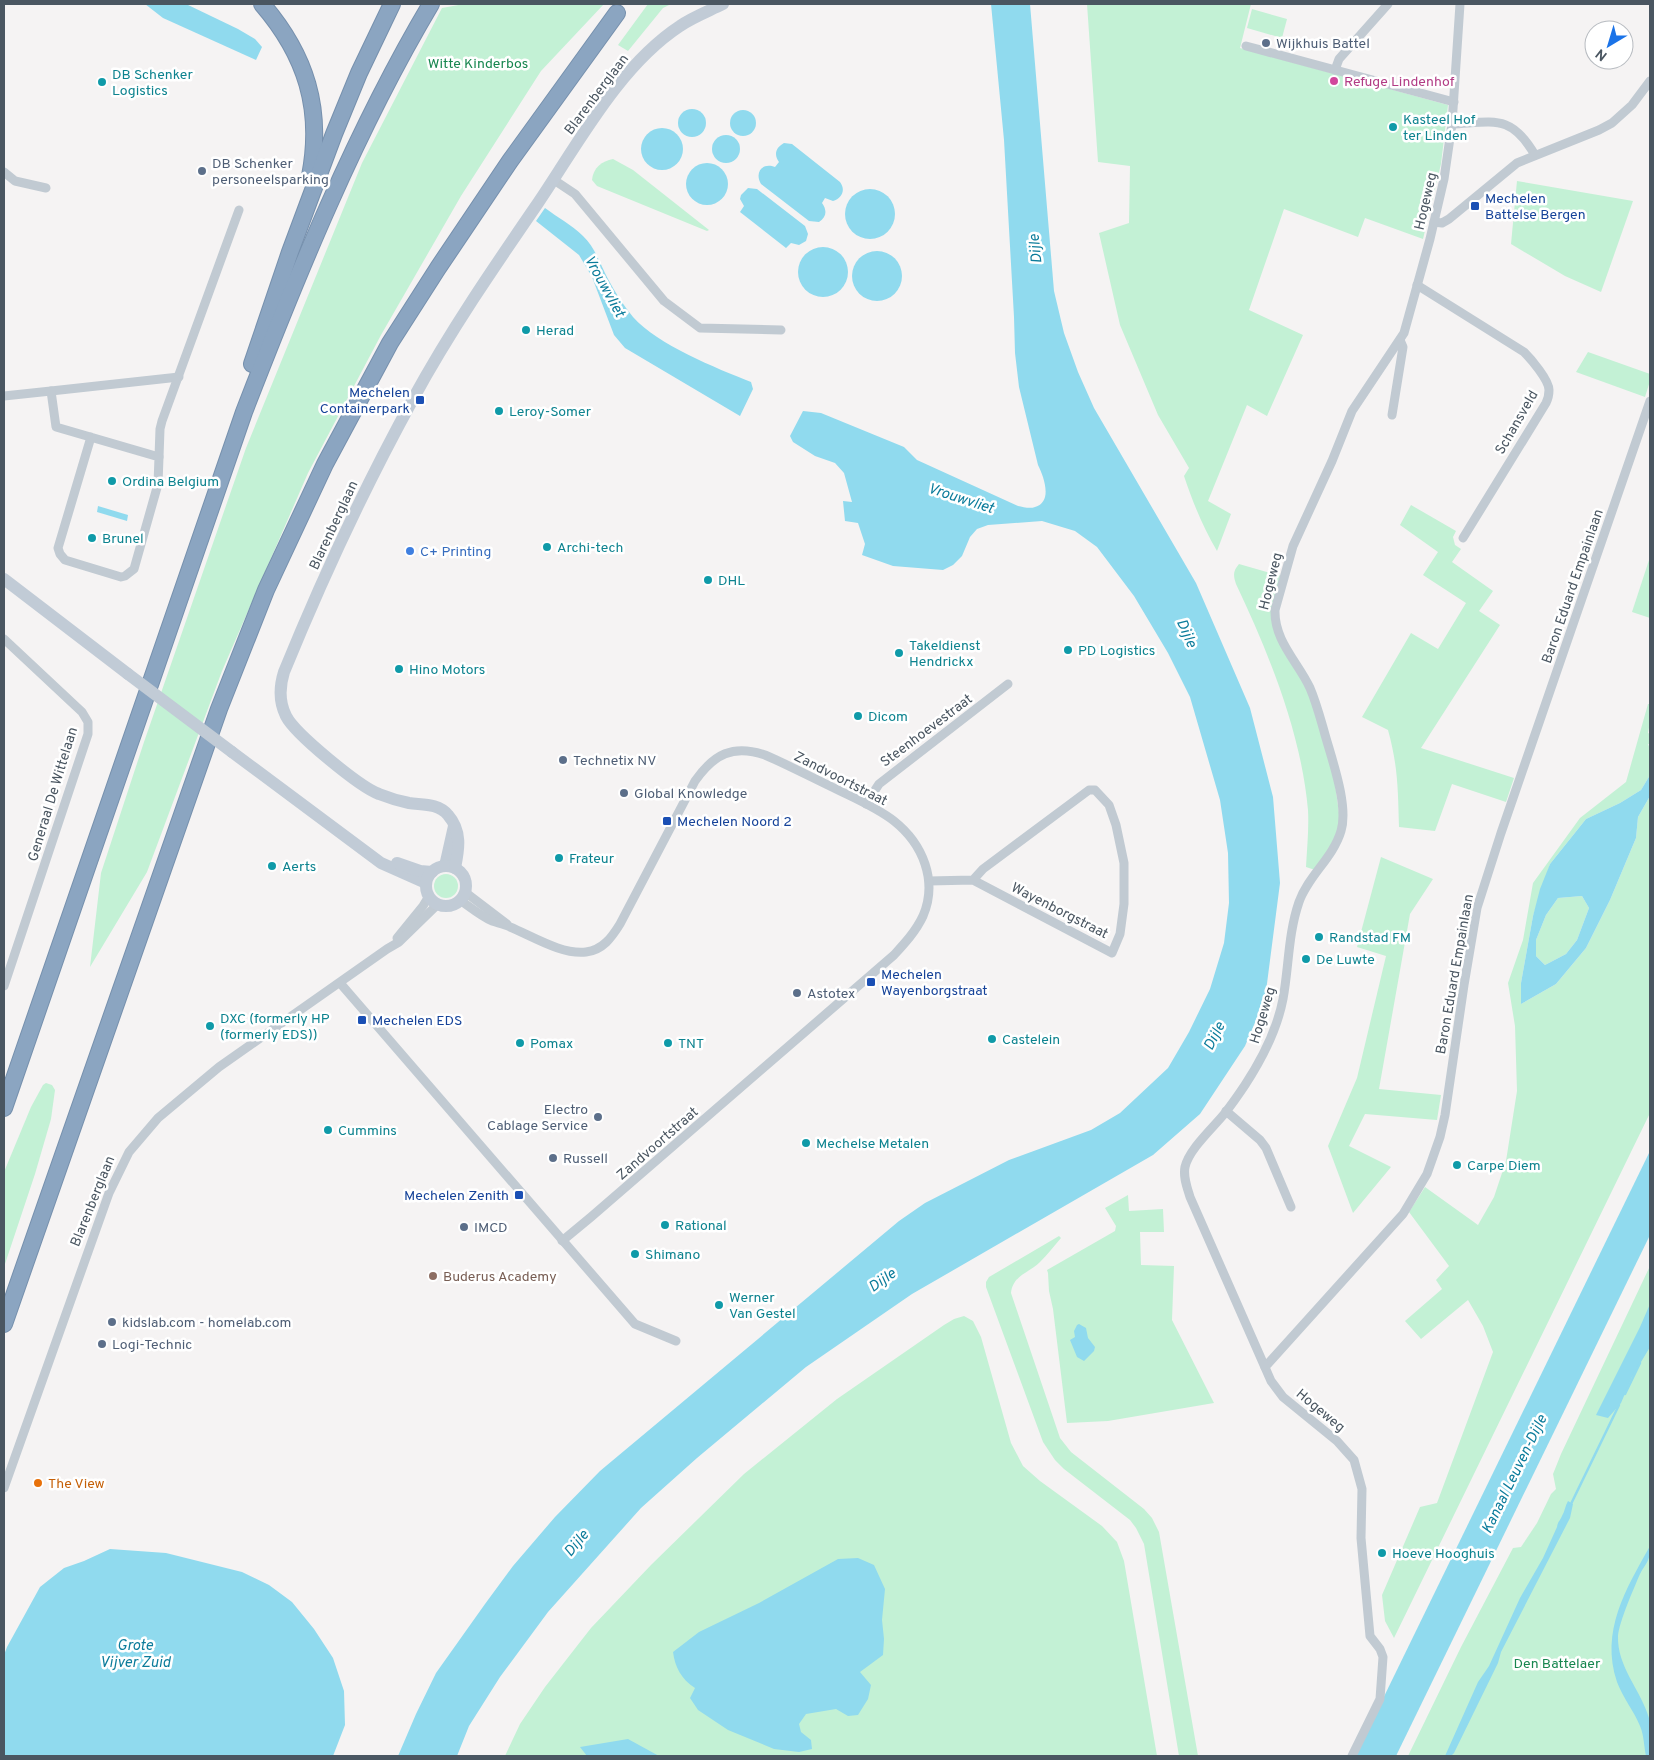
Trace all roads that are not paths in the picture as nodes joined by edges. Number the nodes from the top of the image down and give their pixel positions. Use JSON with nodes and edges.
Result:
{"nodes":[{"id":1,"x":262,"y":4,"type":"edge"},
{"id":2,"x":392,"y":4,"type":"edge"},
{"id":3,"x":431,"y":4,"type":"edge"},
{"id":4,"x":723,"y":4,"type":"edge"},
{"id":5,"x":1388,"y":4,"type":"edge"},
{"id":6,"x":1460,"y":4,"type":"edge"},
{"id":7,"x":617,"y":13,"type":"dead end"},
{"id":8,"x":1246,"y":46,"type":"dead end"},
{"id":9,"x":1335,"y":70,"type":"junction"},
{"id":10,"x":1650,"y":81,"type":"edge"},
{"id":11,"x":1454,"y":102,"type":"junction"},
{"id":12,"x":1452,"y":124,"type":"junction"},
{"id":13,"x":1534,"y":155,"type":"junction"},
{"id":14,"x":4,"y":172,"type":"edge"},
{"id":15,"x":554,"y":180,"type":"junction"},
{"id":16,"x":46,"y":188,"type":"dead end"},
{"id":17,"x":239,"y":210,"type":"dead end"},
{"id":18,"x":1434,"y":222,"type":"junction"},
{"id":19,"x":1417,"y":285,"type":"junction"},
{"id":20,"x":781,"y":330,"type":"dead end"},
{"id":21,"x":1400,"y":340,"type":"junction"},
{"id":22,"x":256,"y":354,"type":"junction"},
{"id":23,"x":179,"y":377,"type":"junction"},
{"id":24,"x":51,"y":391,"type":"junction"},
{"id":25,"x":4,"y":396,"type":"edge"},
{"id":26,"x":1650,"y":401,"type":"edge"},
{"id":27,"x":244,"y":412,"type":"junction"},
{"id":28,"x":1392,"y":415,"type":"dead end"},
{"id":29,"x":91,"y":437,"type":"junction"},
{"id":30,"x":160,"y":457,"type":"junction"},
{"id":31,"x":1463,"y":538,"type":"dead end"},
{"id":32,"x":4,"y":579,"type":"edge"},
{"id":33,"x":4,"y":639,"type":"edge"},
{"id":34,"x":1008,"y":684,"type":"dead end"},
{"id":35,"x":866,"y":804,"type":"junction"},
{"id":36,"x":450,"y":867,"type":"junction"},
{"id":37,"x":429,"y":877,"type":"junction"},
{"id":38,"x":973,"y":880,"type":"junction"},
{"id":39,"x":930,"y":881,"type":"junction"},
{"id":40,"x":462,"y":896,"type":"junction"},
{"id":41,"x":433,"y":900,"type":"junction"},
{"id":42,"x":340,"y":983,"type":"junction"},
{"id":43,"x":4,"y":986,"type":"edge"},
{"id":44,"x":4,"y":1108,"type":"edge"},
{"id":45,"x":1226,"y":1111,"type":"junction"},
{"id":46,"x":1291,"y":1207,"type":"dead end"},
{"id":47,"x":562,"y":1241,"type":"junction"},
{"id":48,"x":4,"y":1324,"type":"edge"},
{"id":49,"x":676,"y":1341,"type":"dead end"},
{"id":50,"x":1265,"y":1367,"type":"junction"},
{"id":51,"x":4,"y":1488,"type":"edge"},
{"id":52,"x":1352,"y":1756,"type":"edge"}],
"edges":[{"from":1,"to":22,"type":"highway"},
{"from":2,"to":22,"type":"highway"},
{"from":3,"to":27,"type":"highway"},
{"from":4,"to":15,"type":"street","name":"Blarenberglaan"},
{"from":5,"to":9,"type":"street"},
{"from":6,"to":11,"type":"street","name":"Hogeweg"},
{"from":7,"to":48,"type":"highway"},
{"from":8,"to":9,"type":"street"},
{"from":9,"to":11,"type":"street"},
{"from":10,"to":13,"type":"street"},
{"from":11,"to":12,"type":"street","name":"Hogeweg"},
{"from":12,"to":13,"type":"street"},
{"from":12,"to":18,"type":"street","name":"Hogeweg"},
{"from":13,"to":18,"type":"street"},
{"from":14,"to":16,"type":"street"},
{"from":15,"to":20,"type":"street"},
{"from":15,"to":36,"type":"street","name":"Blarenberglaan"},
{"from":17,"to":23,"type":"street"},
{"from":18,"to":19,"type":"street","name":"Hogeweg"},
{"from":19,"to":21,"type":"street","name":"Hogeweg"},
{"from":19,"to":31,"type":"street","name":"Schansveld"},
{"from":21,"to":28,"type":"street","name":"Hogeweg"},
{"from":21,"to":45,"type":"street","name":"Hogeweg"},
{"from":22,"to":27,"type":"highway"},
{"from":23,"to":24,"type":"street"},
{"from":23,"to":30,"type":"street"},
{"from":24,"to":25,"type":"street"},
{"from":24,"to":29,"type":"street"},
{"from":26,"to":50,"type":"street","name":"Baron Eduard Empainlaan"},
{"from":27,"to":44,"type":"highway"},
{"from":29,"to":30,"type":"street"},
{"from":29,"to":30,"type":"street"},
{"from":32,"to":37,"type":"street","bridge":true},
{"from":33,"to":43,"type":"street","name":"Generaal De Wittelaan"},
{"from":34,"to":35,"type":"street","name":"Steenhoevestraat"},
{"from":35,"to":39,"type":"street","name":"Zandvoortstraat"},
{"from":35,"to":40,"type":"street","name":"Zandvoortstraat"},
{"from":36,"to":37,"type":"street"},
{"from":36,"to":40,"type":"street"},
{"from":37,"to":41,"type":"street"},
{"from":38,"to":38,"type":"street","name":"Wayenborgstraat"},
{"from":38,"to":39,"type":"street","name":"Wayenborgstraat"},
{"from":39,"to":47,"type":"street","name":"Zandvoortstraat"},
{"from":40,"to":41,"type":"street"},
{"from":41,"to":42,"type":"street","name":"Blarenberglaan"},
{"from":42,"to":47,"type":"street"},
{"from":42,"to":51,"type":"street","name":"Blarenberglaan"},
{"from":45,"to":46,"type":"street"},
{"from":45,"to":50,"type":"street","name":"Hogeweg"},
{"from":47,"to":49,"type":"street"},
{"from":50,"to":52,"type":"street","name":"Hogeweg"}]}
